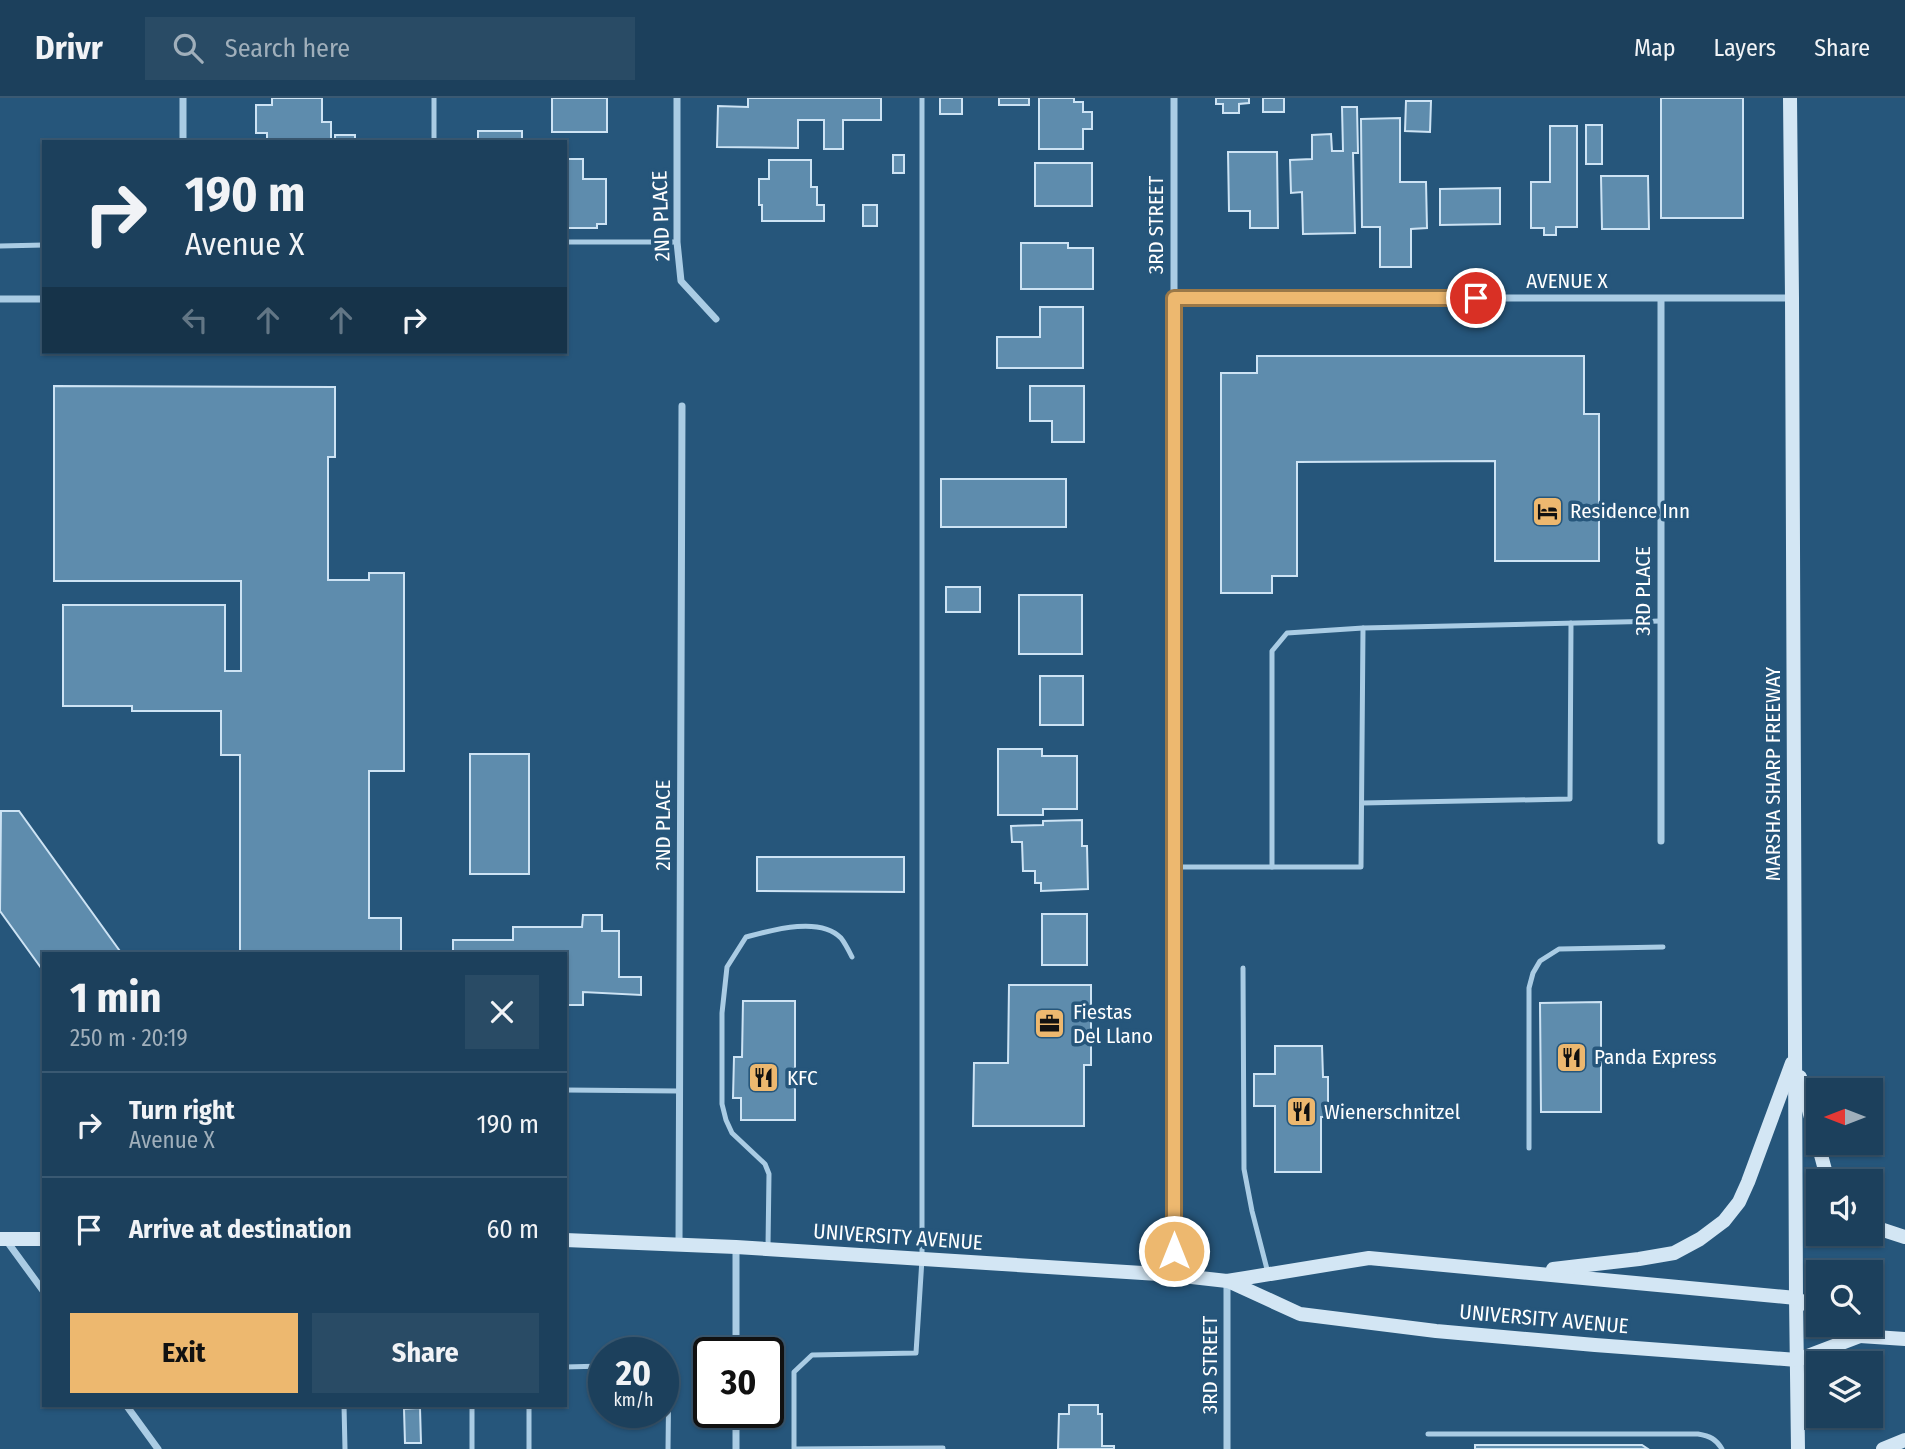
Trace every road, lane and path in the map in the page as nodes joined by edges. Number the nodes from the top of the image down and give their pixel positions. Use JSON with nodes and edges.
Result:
{"nodes":[{"id":1,"x":183,"y":98,"type":"edge"},
{"id":2,"x":435,"y":98,"type":"edge"},
{"id":3,"x":677,"y":98,"type":"edge"},
{"id":4,"x":922,"y":98,"type":"edge"},
{"id":5,"x":1174,"y":98,"type":"edge"},
{"id":6,"x":1790,"y":98,"type":"edge"},
{"id":7,"x":183,"y":140,"type":"edge"},
{"id":8,"x":435,"y":140,"type":"edge"},
{"id":9,"x":567,"y":242,"type":"edge"},
{"id":10,"x":677,"y":242,"type":"junction"},
{"id":11,"x":42,"y":245,"type":"edge"},
{"id":12,"x":0,"y":246,"type":"edge"},
{"id":13,"x":1174,"y":298,"type":"junction"},
{"id":14,"x":1792,"y":298,"type":"junction"},
{"id":15,"x":0,"y":299,"type":"edge"},
{"id":16,"x":42,"y":299,"type":"edge"},
{"id":17,"x":1661,"y":299,"type":"junction"},
{"id":18,"x":716,"y":319,"type":"dead end"},
{"id":19,"x":682,"y":406,"type":"dead end"},
{"id":20,"x":1661,"y":621,"type":"junction"},
{"id":21,"x":1571,"y":623,"type":"junction"},
{"id":22,"x":1363,"y":628,"type":"junction"},
{"id":23,"x":1362,"y":803,"type":"junction"},
{"id":24,"x":1661,"y":841,"type":"dead end"},
{"id":25,"x":1174,"y":867,"type":"junction"},
{"id":26,"x":1272,"y":867,"type":"junction"},
{"id":27,"x":1663,"y":947,"type":"dead end"},
{"id":28,"x":852,"y":957,"type":"dead end"},
{"id":29,"x":1244,"y":968,"type":"dead end"},
{"id":30,"x":1795,"y":1055,"type":"junction"},
{"id":31,"x":567,"y":1090,"type":"edge"},
{"id":32,"x":679,"y":1091,"type":"junction"},
{"id":33,"x":1529,"y":1148,"type":"dead end"},
{"id":34,"x":1824,"y":1169,"type":"edge"},
{"id":35,"x":1883,"y":1230,"type":"edge"},
{"id":36,"x":1905,"y":1237,"type":"edge"},
{"id":37,"x":3,"y":1239,"type":"edge"},
{"id":38,"x":42,"y":1239,"type":"edge"},
{"id":39,"x":567,"y":1241,"type":"edge"},
{"id":40,"x":679,"y":1244,"type":"junction"},
{"id":41,"x":736,"y":1248,"type":"junction"},
{"id":42,"x":768,"y":1250,"type":"junction"},
{"id":43,"x":922,"y":1259,"type":"junction"},
{"id":44,"x":1524,"y":1273,"type":"junction"},
{"id":45,"x":1268,"y":1274,"type":"junction"},
{"id":46,"x":1174,"y":1275,"type":"junction"},
{"id":47,"x":1227,"y":1281,"type":"junction"},
{"id":48,"x":42,"y":1289,"type":"edge"},
{"id":49,"x":1796,"y":1298,"type":"junction"},
{"id":50,"x":1806,"y":1304,"type":"edge"},
{"id":51,"x":736,"y":1337,"type":"edge"},
{"id":52,"x":1857,"y":1337,"type":"edge"},
{"id":53,"x":1875,"y":1337,"type":"edge"},
{"id":54,"x":1905,"y":1339,"type":"edge"},
{"id":55,"x":1797,"y":1360,"type":"junction"},
{"id":56,"x":588,"y":1366,"type":"edge"},
{"id":57,"x":567,"y":1367,"type":"edge"},
{"id":58,"x":127,"y":1407,"type":"edge"},
{"id":59,"x":344,"y":1407,"type":"edge"},
{"id":60,"x":472,"y":1407,"type":"edge"},
{"id":61,"x":529,"y":1407,"type":"edge"},
{"id":62,"x":668,"y":1428,"type":"edge"},
{"id":63,"x":736,"y":1428,"type":"edge"},
{"id":64,"x":1428,"y":1434,"type":"dead end"},
{"id":65,"x":1905,"y":1440,"type":"edge"},
{"id":66,"x":943,"y":1448,"type":"edge"},
{"id":67,"x":158,"y":1449,"type":"edge"},
{"id":68,"x":345,"y":1449,"type":"edge"},
{"id":69,"x":472,"y":1449,"type":"edge"},
{"id":70,"x":529,"y":1449,"type":"edge"},
{"id":71,"x":668,"y":1449,"type":"edge"},
{"id":72,"x":736,"y":1449,"type":"edge"},
{"id":73,"x":794,"y":1449,"type":"edge"},
{"id":74,"x":1227,"y":1449,"type":"edge"},
{"id":75,"x":1722,"y":1449,"type":"edge"},
{"id":76,"x":1798,"y":1449,"type":"edge"},
{"id":77,"x":1883,"y":1449,"type":"edge"}],
"edges":[{"from":1,"to":7,"type":"street"},
{"from":2,"to":8,"type":"lane"},
{"from":3,"to":10,"type":"street","name":"2ND PLACE"},
{"from":4,"to":43,"type":"lane"},
{"from":5,"to":13,"type":"street","name":"3RD STREET"},
{"from":6,"to":14,"type":"main road","name":"MARSHA SHARP FREEWAY"},
{"from":9,"to":10,"type":"lane"},
{"from":10,"to":18,"type":"street","name":"2ND PLACE"},
{"from":11,"to":12,"type":"lane"},
{"from":13,"to":17,"type":"street","name":"AVENUE X"},
{"from":13,"to":25,"type":"street","name":"3RD STREET"},
{"from":14,"to":17,"type":"street","name":"AVENUE X"},
{"from":14,"to":30,"type":"main road","name":"MARSHA SHARP FREEWAY"},
{"from":15,"to":16,"type":"street"},
{"from":17,"to":20,"type":"street","name":"3RD PLACE"},
{"from":19,"to":32,"type":"street","name":"2ND PLACE"},
{"from":20,"to":21,"type":"lane"},
{"from":20,"to":24,"type":"street","name":"3RD PLACE"},
{"from":21,"to":22,"type":"lane"},
{"from":21,"to":23,"type":"lane"},
{"from":22,"to":23,"type":"lane"},
{"from":22,"to":26,"type":"lane"},
{"from":23,"to":26,"type":"lane"},
{"from":25,"to":26,"type":"lane"},
{"from":25,"to":46,"type":"street","name":"3RD STREET"},
{"from":27,"to":33,"type":"lane"},
{"from":28,"to":42,"type":"lane"},
{"from":29,"to":45,"type":"lane"},
{"from":30,"to":34,"type":"main road"},
{"from":30,"to":44,"type":"main road"},
{"from":30,"to":49,"type":"main road","name":"MARSHA SHARP FREEWAY"},
{"from":31,"to":32,"type":"lane"},
{"from":32,"to":40,"type":"street","name":"2ND PLACE"},
{"from":35,"to":36,"type":"main road"},
{"from":37,"to":38,"type":"main road"},
{"from":37,"to":48,"type":"street"},
{"from":39,"to":40,"type":"main road","name":"UNIVERSITY AVENUE"},
{"from":40,"to":41,"type":"main road","name":"UNIVERSITY AVENUE"},
{"from":41,"to":42,"type":"main road","name":"UNIVERSITY AVENUE"},
{"from":41,"to":51,"type":"street"},
{"from":42,"to":43,"type":"main road","name":"UNIVERSITY AVENUE"},
{"from":43,"to":46,"type":"main road","name":"UNIVERSITY AVENUE"},
{"from":43,"to":73,"type":"lane"},
{"from":44,"to":45,"type":"main road","name":"UNIVERSITY AVENUE"},
{"from":44,"to":49,"type":"main road","name":"UNIVERSITY AVENUE"},
{"from":45,"to":47,"type":"main road","name":"UNIVERSITY AVENUE"},
{"from":46,"to":47,"type":"main road","name":"UNIVERSITY AVENUE"},
{"from":47,"to":55,"type":"main road","name":"UNIVERSITY AVENUE"},
{"from":47,"to":74,"type":"street","name":"3RD STREET"},
{"from":49,"to":50,"type":"main road","name":"UNIVERSITY AVENUE"},
{"from":49,"to":55,"type":"main road","name":"MARSHA SHARP FREEWAY"},
{"from":52,"to":55,"type":"main road","name":"UNIVERSITY AVENUE"},
{"from":53,"to":54,"type":"main road","name":"UNIVERSITY AVENUE"},
{"from":55,"to":76,"type":"main road","name":"MARSHA SHARP FREEWAY"},
{"from":56,"to":57,"type":"lane"},
{"from":58,"to":67,"type":"street"},
{"from":59,"to":68,"type":"lane"},
{"from":60,"to":69,"type":"lane"},
{"from":61,"to":70,"type":"lane"},
{"from":62,"to":71,"type":"lane"},
{"from":63,"to":72,"type":"street"},
{"from":64,"to":75,"type":"lane"},
{"from":65,"to":77,"type":"main road"},
{"from":66,"to":73,"type":"lane"}]}
